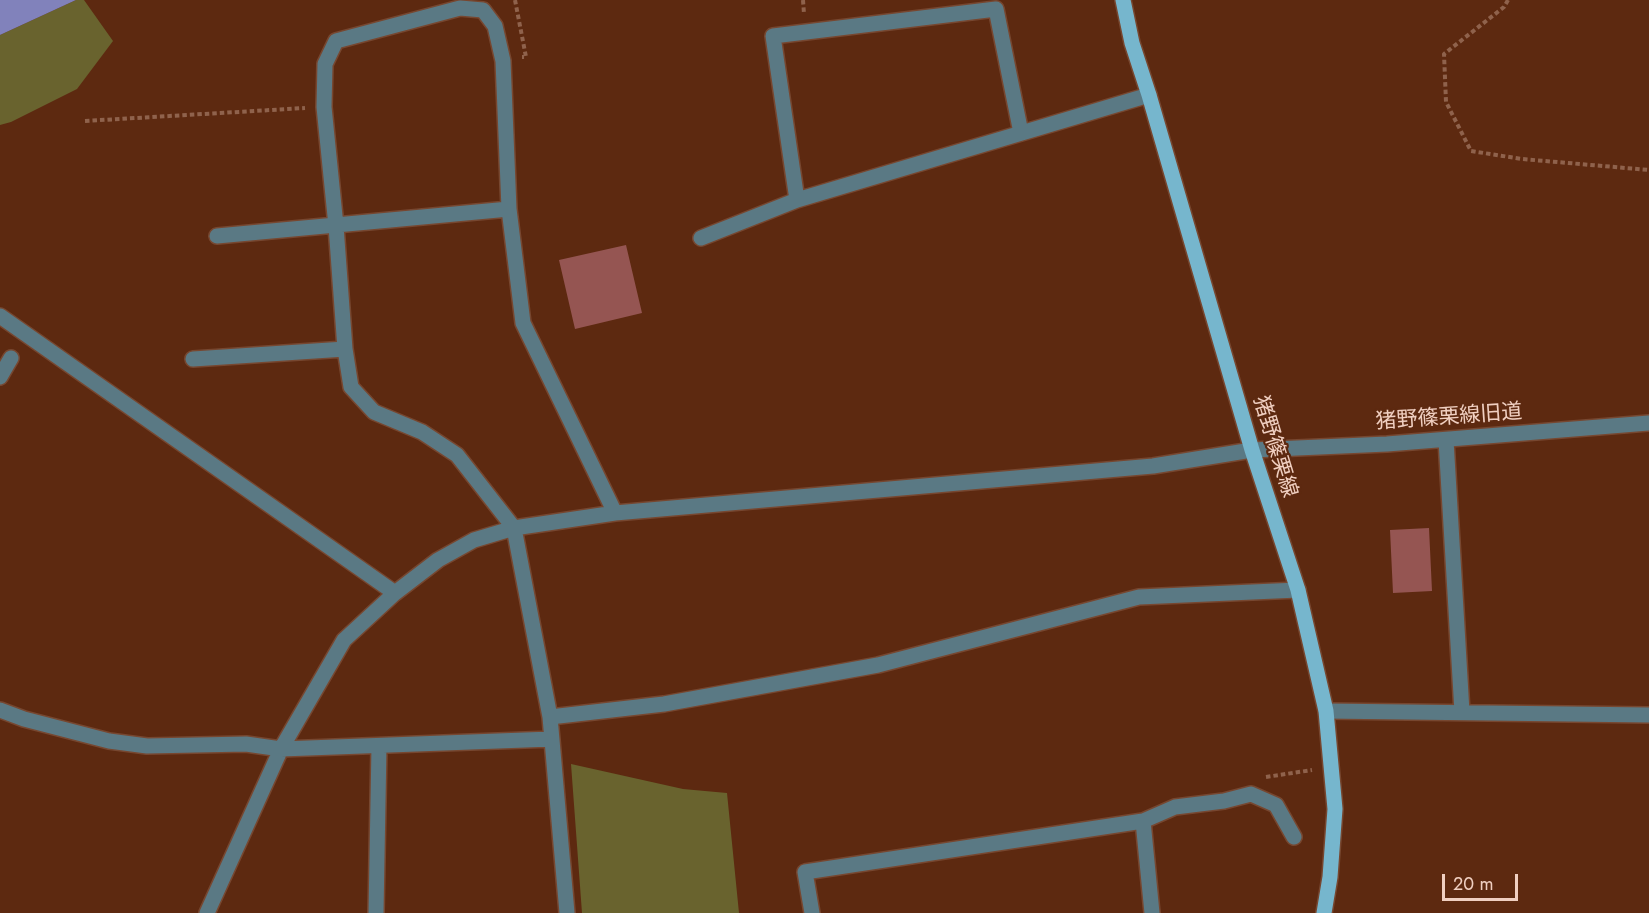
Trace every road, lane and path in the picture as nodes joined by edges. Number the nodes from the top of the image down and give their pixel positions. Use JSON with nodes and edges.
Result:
{"nodes":[{"id":1,"x":1123,"y":0,"type":"edge"},
{"id":2,"x":1508,"y":0,"type":"edge"},
{"id":3,"x":1149,"y":94,"type":"junction"},
{"id":4,"x":324,"y":107,"type":"junction"},
{"id":5,"x":85,"y":121,"type":"dead end"},
{"id":6,"x":1021,"y":133,"type":"junction"},
{"id":7,"x":1649,"y":170,"type":"edge"},
{"id":8,"x":797,"y":200,"type":"junction"},
{"id":9,"x":509,"y":209,"type":"junction"},
{"id":10,"x":336,"y":226,"type":"junction"},
{"id":11,"x":217,"y":236,"type":"dead end"},
{"id":12,"x":701,"y":238,"type":"dead end"},
{"id":13,"x":0,"y":316,"type":"edge"},
{"id":14,"x":345,"y":349,"type":"junction"},
{"id":15,"x":11,"y":358,"type":"dead end"},
{"id":16,"x":193,"y":359,"type":"dead end"},
{"id":17,"x":0,"y":377,"type":"edge"},
{"id":18,"x":1649,"y":423,"type":"edge"},
{"id":19,"x":1446,"y":440,"type":"junction"},
{"id":20,"x":1252,"y":450,"type":"junction"},
{"id":21,"x":615,"y":513,"type":"junction"},
{"id":22,"x":514,"y":528,"type":"junction"},
{"id":23,"x":1298,"y":590,"type":"junction"},
{"id":24,"x":394,"y":593,"type":"junction"},
{"id":25,"x":1,"y":711,"type":"edge"},
{"id":26,"x":1326,"y":711,"type":"junction"},
{"id":27,"x":1462,"y":712,"type":"junction"},
{"id":28,"x":1649,"y":715,"type":"edge"},
{"id":29,"x":550,"y":717,"type":"junction"},
{"id":30,"x":552,"y":739,"type":"junction"},
{"id":31,"x":379,"y":746,"type":"junction"},
{"id":32,"x":281,"y":749,"type":"junction"},
{"id":33,"x":1332,"y":767,"type":"junction"},
{"id":34,"x":1256,"y":778,"type":"dead end"},
{"id":35,"x":1143,"y":821,"type":"junction"},
{"id":36,"x":1294,"y":837,"type":"dead end"},
{"id":37,"x":207,"y":913,"type":"edge"},
{"id":38,"x":376,"y":913,"type":"edge"},
{"id":39,"x":567,"y":913,"type":"edge"},
{"id":40,"x":812,"y":913,"type":"edge"},
{"id":41,"x":1152,"y":913,"type":"edge"},
{"id":42,"x":1324,"y":913,"type":"edge"}],
"edges":[{"from":1,"to":3,"type":"main road","name":"猪野篠栗線"},
{"from":2,"to":7,"type":"path"},
{"from":3,"to":6,"type":"street"},
{"from":3,"to":20,"type":"main road","name":"猪野篠栗線"},
{"from":4,"to":5,"type":"path"},
{"from":4,"to":9,"type":"street"},
{"from":4,"to":10,"type":"street"},
{"from":6,"to":8,"type":"street"},
{"from":6,"to":8,"type":"street"},
{"from":8,"to":12,"type":"street"},
{"from":9,"to":10,"type":"street"},
{"from":9,"to":21,"type":"street"},
{"from":10,"to":11,"type":"street"},
{"from":10,"to":14,"type":"street"},
{"from":13,"to":24,"type":"street"},
{"from":14,"to":16,"type":"street"},
{"from":14,"to":22,"type":"street"},
{"from":15,"to":17,"type":"street"},
{"from":18,"to":19,"type":"street","name":"猪野篠栗線旧道"},
{"from":19,"to":20,"type":"street","name":"猪野篠栗線旧道"},
{"from":19,"to":27,"type":"street"},
{"from":20,"to":21,"type":"street","name":"猪野篠栗線旧道"},
{"from":20,"to":23,"type":"main road","name":"猪野篠栗線"},
{"from":21,"to":22,"type":"street","name":"猪野篠栗線旧道"},
{"from":22,"to":24,"type":"street","name":"猪野篠栗線旧道"},
{"from":22,"to":29,"type":"street"},
{"from":23,"to":26,"type":"main road","name":"猪野篠栗線"},
{"from":23,"to":29,"type":"street"},
{"from":24,"to":32,"type":"street","name":"猪野篠栗線旧道"},
{"from":25,"to":32,"type":"street"},
{"from":26,"to":27,"type":"street"},
{"from":26,"to":33,"type":"main road","name":"猪野篠栗線"},
{"from":27,"to":28,"type":"street"},
{"from":29,"to":30,"type":"street"},
{"from":30,"to":31,"type":"street"},
{"from":30,"to":39,"type":"street"},
{"from":31,"to":32,"type":"street"},
{"from":31,"to":38,"type":"street"},
{"from":32,"to":37,"type":"street","name":"猪野篠栗線旧道"},
{"from":33,"to":34,"type":"path"},
{"from":33,"to":42,"type":"main road","name":"猪野篠栗線"},
{"from":35,"to":36,"type":"street"},
{"from":35,"to":40,"type":"street"},
{"from":35,"to":41,"type":"street"}]}
